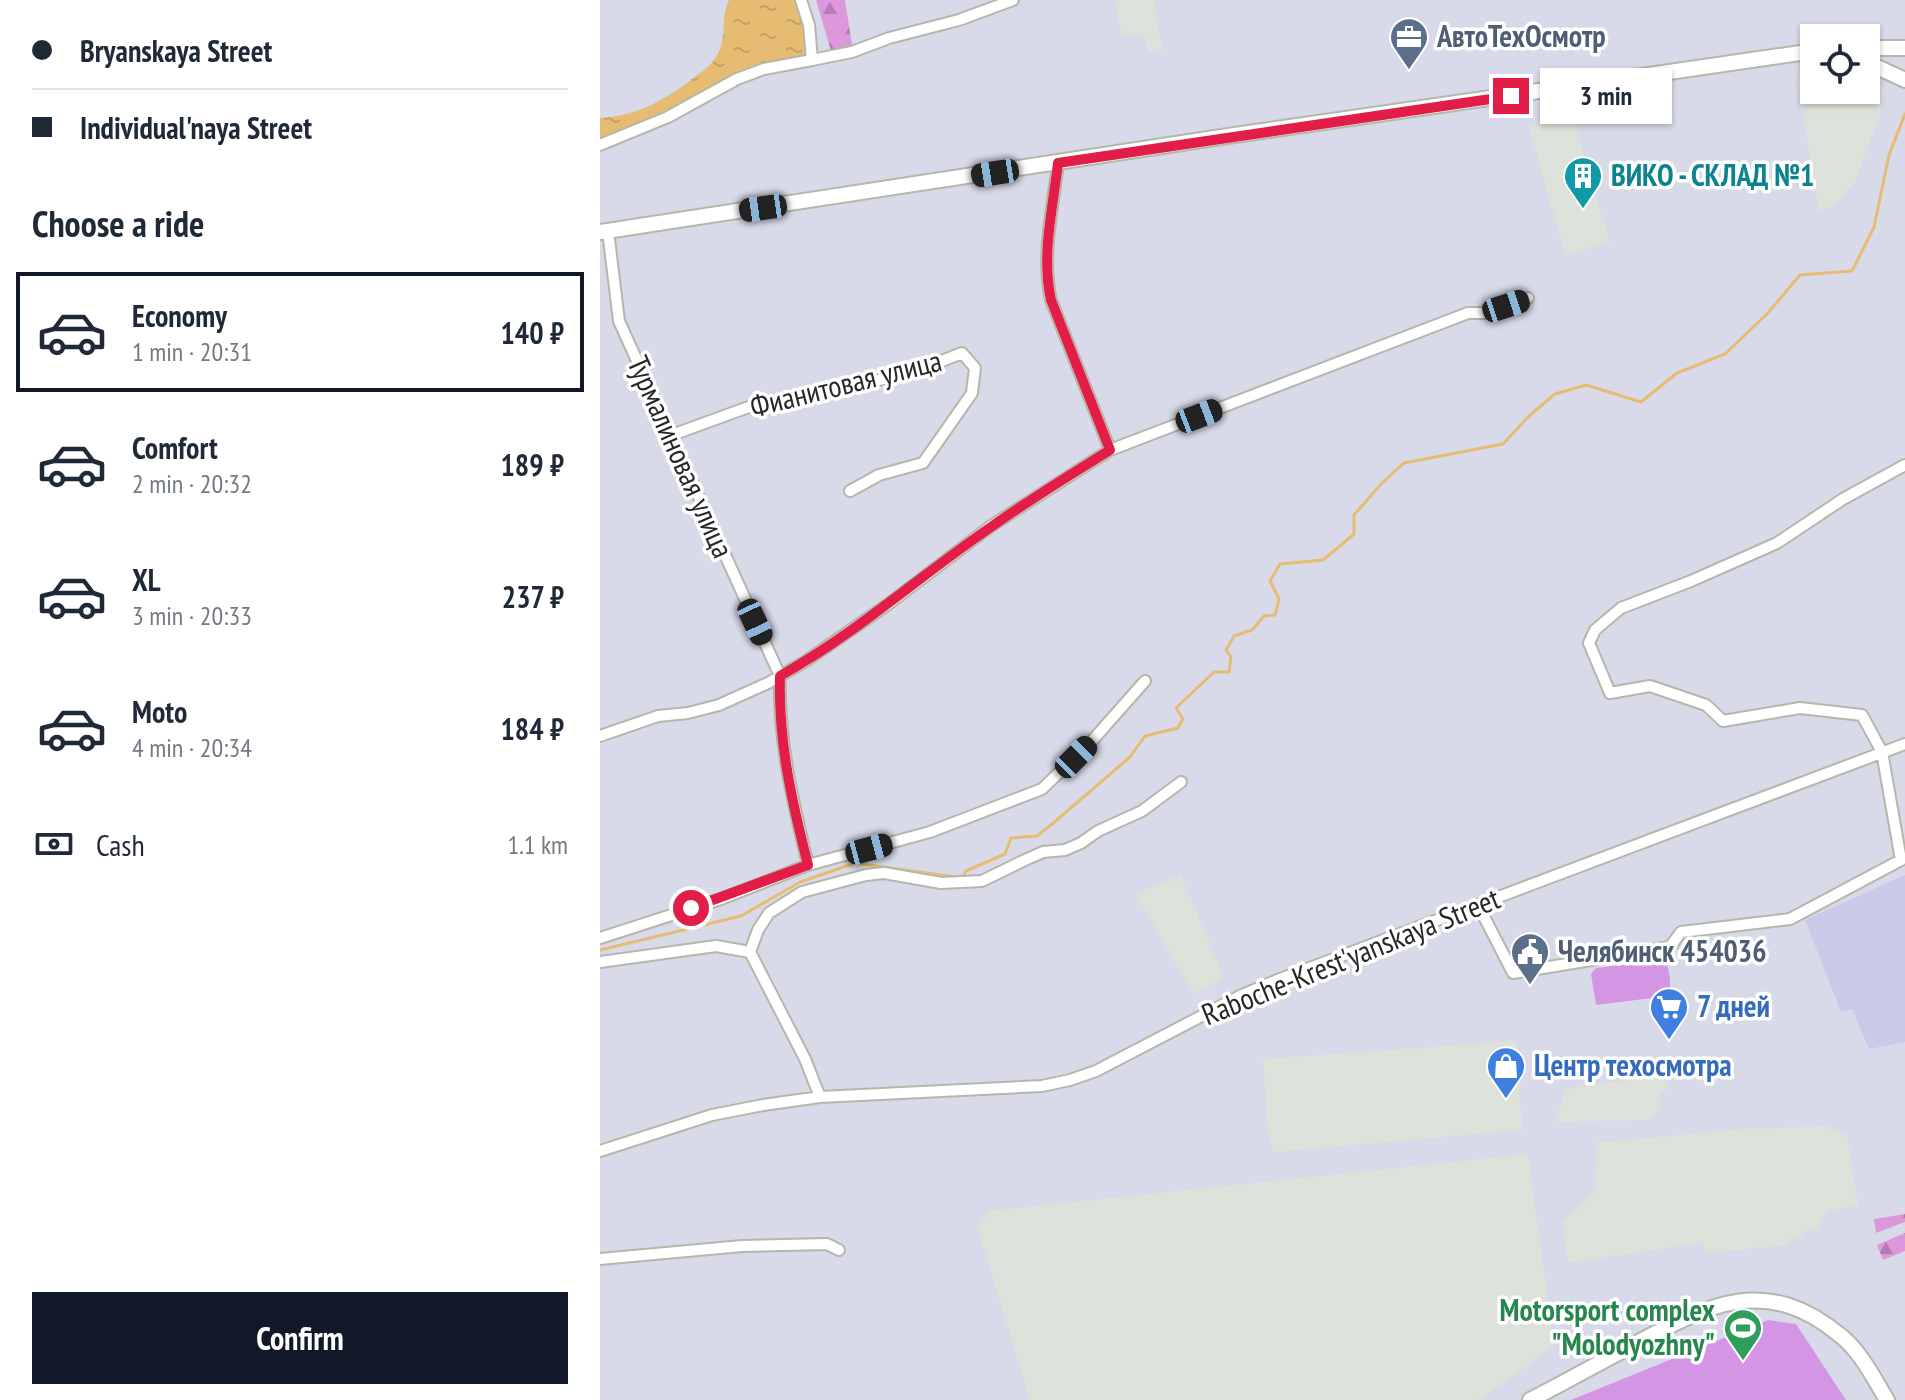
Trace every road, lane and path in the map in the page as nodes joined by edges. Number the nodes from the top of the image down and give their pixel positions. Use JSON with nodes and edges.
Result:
{"nodes":[{"id":1,"x":801,"y":0,"type":"edge"},
{"id":2,"x":1013,"y":0,"type":"edge"},
{"id":3,"x":1880,"y":48,"type":"edge"},
{"id":4,"x":1905,"y":48,"type":"edge"},
{"id":5,"x":1800,"y":53,"type":"edge"},
{"id":6,"x":812,"y":60,"type":"junction"},
{"id":7,"x":1880,"y":68,"type":"edge"},
{"id":8,"x":1905,"y":80,"type":"edge"},
{"id":9,"x":600,"y":145,"type":"edge"},
{"id":10,"x":1058,"y":163,"type":"junction"},
{"id":11,"x":604,"y":232,"type":"edge"},
{"id":12,"x":606,"y":261,"type":"edge"},
{"id":13,"x":1528,"y":298,"type":"dead end"},
{"id":14,"x":669,"y":436,"type":"junction"},
{"id":15,"x":1110,"y":450,"type":"junction"},
{"id":16,"x":1905,"y":465,"type":"edge"},
{"id":17,"x":850,"y":491,"type":"dead end"},
{"id":18,"x":780,"y":676,"type":"junction"},
{"id":19,"x":1145,"y":681,"type":"dead end"},
{"id":20,"x":600,"y":736,"type":"edge"},
{"id":21,"x":1905,"y":744,"type":"edge"},
{"id":22,"x":1882,"y":752,"type":"junction"},
{"id":23,"x":1181,"y":782,"type":"dead end"},
{"id":24,"x":808,"y":865,"type":"junction"},
{"id":25,"x":1478,"y":905,"type":"junction"},
{"id":26,"x":600,"y":938,"type":"edge"},
{"id":27,"x":750,"y":952,"type":"junction"},
{"id":28,"x":600,"y":962,"type":"edge"},
{"id":29,"x":820,"y":1097,"type":"junction"},
{"id":30,"x":600,"y":1151,"type":"edge"},
{"id":31,"x":839,"y":1250,"type":"dead end"},
{"id":32,"x":600,"y":1259,"type":"edge"},
{"id":33,"x":1530,"y":1400,"type":"edge"},
{"id":34,"x":1887,"y":1400,"type":"edge"}],
"edges":[{"from":1,"to":6,"type":"street"},
{"from":2,"to":6,"type":"street"},
{"from":3,"to":4,"type":"main road"},
{"from":5,"to":10,"type":"main road"},
{"from":6,"to":9,"type":"street"},
{"from":7,"to":8,"type":"main road"},
{"from":10,"to":11,"type":"main road"},
{"from":10,"to":15,"type":"street"},
{"from":11,"to":12,"type":"street","name":"Турмалиновая улица"},
{"from":12,"to":14,"type":"street","name":"Турмалиновая улица"},
{"from":13,"to":15,"type":"street"},
{"from":14,"to":17,"type":"street","name":"Фианитовая улица"},
{"from":14,"to":18,"type":"street","name":"Турмалиновая улица"},
{"from":15,"to":18,"type":"street"},
{"from":16,"to":22,"type":"street"},
{"from":18,"to":20,"type":"street"},
{"from":18,"to":24,"type":"street"},
{"from":19,"to":24,"type":"street"},
{"from":21,"to":22,"type":"street","name":"Raboche-Krest'yanskaya Street"},
{"from":22,"to":25,"type":"street","name":"Raboche-Krest'yanskaya Street"},
{"from":22,"to":25,"type":"street"},
{"from":23,"to":27,"type":"street"},
{"from":24,"to":26,"type":"street"},
{"from":25,"to":29,"type":"street","name":"Raboche-Krest'yanskaya Street"},
{"from":27,"to":28,"type":"street"},
{"from":27,"to":29,"type":"street"},
{"from":29,"to":30,"type":"street","name":"Raboche-Krest'yanskaya Street"},
{"from":31,"to":32,"type":"street"},
{"from":33,"to":34,"type":"main road"}]}
